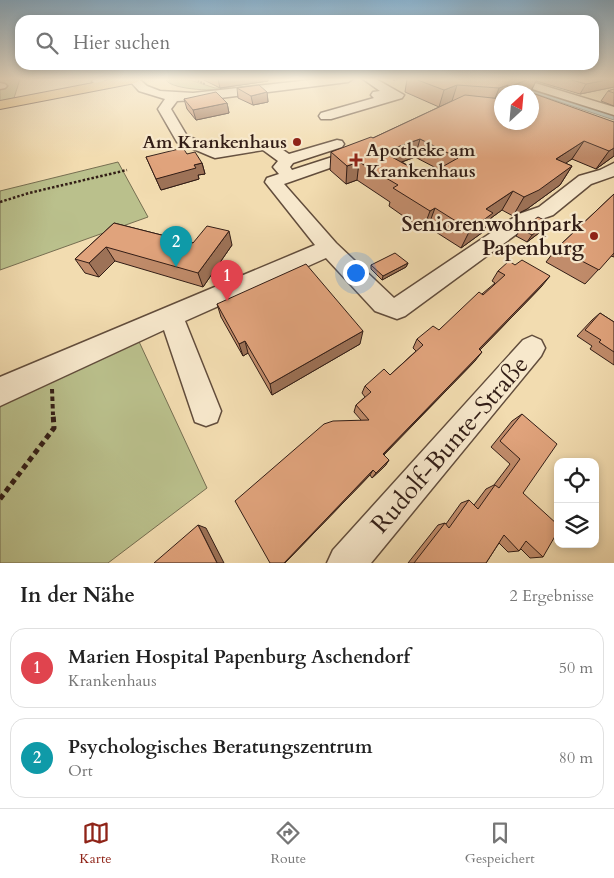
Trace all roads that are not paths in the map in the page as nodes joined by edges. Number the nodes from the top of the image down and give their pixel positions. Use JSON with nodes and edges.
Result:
{"nodes":[{"id":1,"x":167,"y":105,"type":"edge"},
{"id":2,"x":363,"y":105,"type":"edge"},
{"id":3,"x":554,"y":105,"type":"edge"},
{"id":4,"x":596,"y":105,"type":"edge"},
{"id":5,"x":614,"y":111,"type":"edge"},
{"id":6,"x":326,"y":116,"type":"dead end"},
{"id":7,"x":606,"y":122,"type":"edge"},
{"id":8,"x":372,"y":146,"type":"edge"},
{"id":9,"x":288,"y":168,"type":"junction"},
{"id":10,"x":614,"y":168,"type":"edge"},
{"id":11,"x":329,"y":248,"type":"junction"},
{"id":12,"x":171,"y":316,"type":"junction"},
{"id":13,"x":532,"y":348,"type":"dead end"},
{"id":14,"x":0,"y":392,"type":"edge"},
{"id":15,"x":206,"y":411,"type":"dead end"},
{"id":16,"x":346,"y":563,"type":"edge"}],
"edges":[{"from":1,"to":9,"type":"street"},
{"from":2,"to":6,"type":"street"},
{"from":3,"to":7,"type":"street"},
{"from":4,"to":5,"type":"street"},
{"from":8,"to":9,"type":"street"},
{"from":9,"to":11,"type":"street"},
{"from":10,"to":11,"type":"street"},
{"from":11,"to":12,"type":"street"},
{"from":12,"to":14,"type":"street"},
{"from":12,"to":15,"type":"street"},
{"from":13,"to":16,"type":"street","name":"Rudolf-Bunte-Straße"}]}
